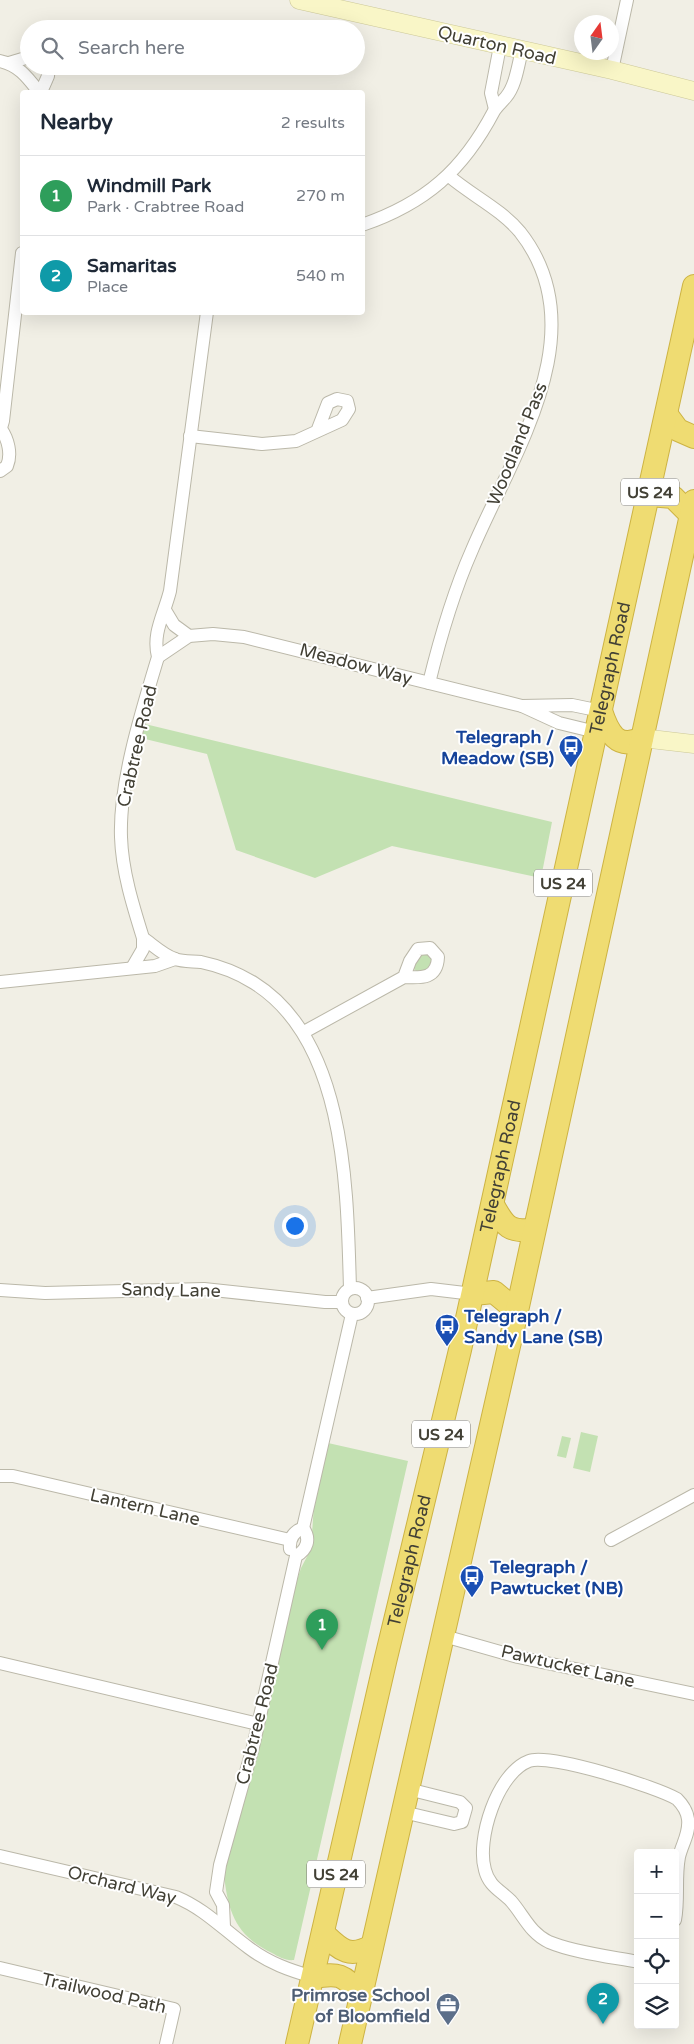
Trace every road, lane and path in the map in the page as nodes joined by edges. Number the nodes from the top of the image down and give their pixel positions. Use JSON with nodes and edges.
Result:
{"nodes":[{"id":1,"x":299,"y":0,"type":"edge"},
{"id":2,"x":626,"y":0,"type":"edge"},
{"id":3,"x":500,"y":46,"type":"junction"},
{"id":4,"x":522,"y":50,"type":"junction"},
{"id":5,"x":20,"y":59,"type":"edge"},
{"id":6,"x":4,"y":62,"type":"edge"},
{"id":7,"x":612,"y":70,"type":"junction"},
{"id":8,"x":20,"y":72,"type":"edge"},
{"id":9,"x":25,"y":75,"type":"edge"},
{"id":10,"x":48,"y":75,"type":"edge"},
{"id":11,"x":38,"y":90,"type":"edge"},
{"id":12,"x":41,"y":90,"type":"edge"},
{"id":13,"x":694,"y":91,"type":"edge"},
{"id":14,"x":495,"y":109,"type":"junction"},
{"id":15,"x":449,"y":176,"type":"junction"},
{"id":16,"x":365,"y":224,"type":"edge"},
{"id":17,"x":20,"y":270,"type":"edge"},
{"id":18,"x":694,"y":286,"type":"edge"},
{"id":19,"x":207,"y":315,"type":"edge"},
{"id":20,"x":667,"y":415,"type":"junction"},
{"id":21,"x":318,"y":429,"type":"dead end"},
{"id":22,"x":1,"y":430,"type":"edge"},
{"id":23,"x":190,"y":436,"type":"junction"},
{"id":24,"x":694,"y":437,"type":"edge"},
{"id":25,"x":0,"y":471,"type":"edge"},
{"id":26,"x":649,"y":496,"type":"junction"},
{"id":27,"x":693,"y":508,"type":"edge"},
{"id":28,"x":165,"y":610,"type":"junction"},
{"id":29,"x":189,"y":636,"type":"junction"},
{"id":30,"x":158,"y":657,"type":"junction"},
{"id":31,"x":429,"y":683,"type":"junction"},
{"id":32,"x":522,"y":706,"type":"junction"},
{"id":33,"x":599,"y":722,"type":"junction"},
{"id":34,"x":642,"y":738,"type":"junction"},
{"id":35,"x":694,"y":744,"type":"edge"},
{"id":36,"x":144,"y":938,"type":"junction"},
{"id":37,"x":175,"y":959,"type":"junction"},
{"id":38,"x":132,"y":968,"type":"junction"},
{"id":39,"x":404,"y":977,"type":"dead end"},
{"id":40,"x":0,"y":982,"type":"edge"},
{"id":41,"x":304,"y":1032,"type":"junction"},
{"id":42,"x":493,"y":1205,"type":"junction"},
{"id":43,"x":534,"y":1230,"type":"junction"},
{"id":44,"x":350,"y":1288,"type":"junction"},
{"id":45,"x":0,"y":1290,"type":"edge"},
{"id":46,"x":473,"y":1294,"type":"junction"},
{"id":47,"x":367,"y":1298,"type":"junction"},
{"id":48,"x":341,"y":1302,"type":"junction"},
{"id":49,"x":516,"y":1311,"type":"junction"},
{"id":50,"x":352,"y":1314,"type":"junction"},
{"id":51,"x":0,"y":1476,"type":"edge"},
{"id":52,"x":694,"y":1495,"type":"edge"},
{"id":53,"x":302,"y":1528,"type":"junction"},
{"id":54,"x":290,"y":1540,"type":"junction"},
{"id":55,"x":611,"y":1540,"type":"dead end"},
{"id":56,"x":296,"y":1556,"type":"junction"},
{"id":57,"x":444,"y":1636,"type":"junction"},
{"id":58,"x":0,"y":1663,"type":"edge"},
{"id":59,"x":694,"y":1694,"type":"edge"},
{"id":60,"x":258,"y":1724,"type":"junction"},
{"id":61,"x":408,"y":1789,"type":"junction"},
{"id":62,"x":403,"y":1812,"type":"junction"},
{"id":63,"x":465,"y":1814,"type":"junction"},
{"id":64,"x":487,"y":1821,"type":"junction"},
{"id":65,"x":0,"y":1856,"type":"edge"},
{"id":66,"x":216,"y":1892,"type":"junction"},
{"id":67,"x":679,"y":1894,"type":"edge"},
{"id":68,"x":196,"y":1905,"type":"junction"},
{"id":69,"x":224,"y":1927,"type":"junction"},
{"id":70,"x":323,"y":1933,"type":"junction"},
{"id":71,"x":372,"y":1946,"type":"junction"},
{"id":72,"x":634,"y":1961,"type":"edge"},
{"id":73,"x":0,"y":1968,"type":"edge"},
{"id":74,"x":312,"y":1977,"type":"junction"},
{"id":75,"x":360,"y":1994,"type":"junction"},
{"id":76,"x":166,"y":2044,"type":"edge"},
{"id":77,"x":297,"y":2044,"type":"edge"},
{"id":78,"x":350,"y":2044,"type":"edge"}],
"edges":[{"from":1,"to":3,"type":"street","name":"Quarton Road"},
{"from":2,"to":7,"type":"street"},
{"from":3,"to":4,"type":"street","name":"Quarton Road"},
{"from":3,"to":14,"type":"street"},
{"from":4,"to":7,"type":"street","name":"Quarton Road"},
{"from":4,"to":14,"type":"street"},
{"from":5,"to":6,"type":"street"},
{"from":6,"to":8,"type":"street"},
{"from":7,"to":13,"type":"street","name":"Quarton Road"},
{"from":9,"to":11,"type":"street"},
{"from":10,"to":12,"type":"street"},
{"from":14,"to":15,"type":"street"},
{"from":15,"to":16,"type":"street"},
{"from":15,"to":31,"type":"street","name":"Woodland Pass"},
{"from":17,"to":22,"type":"street"},
{"from":18,"to":20,"type":"highway","name":"Telegraph Road","number":"US 24"},
{"from":19,"to":23,"type":"street","name":"Crabtree Road"},
{"from":20,"to":24,"type":"highway"},
{"from":20,"to":26,"type":"highway","name":"Telegraph Road","number":"US 24"},
{"from":21,"to":23,"type":"street"},
{"from":22,"to":25,"type":"street"},
{"from":23,"to":28,"type":"street","name":"Crabtree Road"},
{"from":26,"to":27,"type":"highway"},
{"from":26,"to":33,"type":"highway","name":"Telegraph Road","number":"US 24"},
{"from":27,"to":34,"type":"highway","number":"US 24"},
{"from":28,"to":29,"type":"street"},
{"from":28,"to":30,"type":"street","name":"Crabtree Road"},
{"from":29,"to":30,"type":"street"},
{"from":29,"to":31,"type":"street","name":"Meadow Way"},
{"from":30,"to":36,"type":"street","name":"Crabtree Road"},
{"from":31,"to":32,"type":"street","name":"Meadow Way"},
{"from":32,"to":33,"type":"street","name":"Meadow Way"},
{"from":32,"to":33,"type":"street","name":"Meadow Way"},
{"from":33,"to":34,"type":"highway"},
{"from":33,"to":42,"type":"highway","name":"Telegraph Road","number":"US 24"},
{"from":34,"to":35,"type":"street"},
{"from":34,"to":43,"type":"highway","number":"US 24"},
{"from":36,"to":37,"type":"street"},
{"from":36,"to":38,"type":"street"},
{"from":37,"to":38,"type":"street"},
{"from":37,"to":41,"type":"street"},
{"from":38,"to":40,"type":"street"},
{"from":39,"to":41,"type":"street"},
{"from":41,"to":44,"type":"street"},
{"from":42,"to":43,"type":"highway"},
{"from":42,"to":46,"type":"highway","name":"Telegraph Road","number":"US 24"},
{"from":43,"to":49,"type":"highway","number":"US 24"},
{"from":44,"to":47,"type":"street"},
{"from":44,"to":48,"type":"street"},
{"from":45,"to":48,"type":"street","name":"Sandy Lane"},
{"from":46,"to":47,"type":"street"},
{"from":46,"to":49,"type":"highway"},
{"from":46,"to":70,"type":"highway","name":"Telegraph Road","number":"US 24"},
{"from":47,"to":50,"type":"street"},
{"from":48,"to":50,"type":"street"},
{"from":49,"to":57,"type":"highway","number":"US 24"},
{"from":50,"to":53,"type":"street","name":"Crabtree Road"},
{"from":51,"to":54,"type":"street","name":"Lantern Lane"},
{"from":52,"to":55,"type":"street"},
{"from":53,"to":54,"type":"street"},
{"from":53,"to":56,"type":"street","name":"Crabtree Road"},
{"from":54,"to":56,"type":"street"},
{"from":56,"to":60,"type":"street","name":"Crabtree Road"},
{"from":57,"to":59,"type":"street","name":"Pawtucket Lane"},
{"from":57,"to":61,"type":"highway","number":"US 24"},
{"from":58,"to":60,"type":"street"},
{"from":60,"to":66,"type":"street","name":"Crabtree Road"},
{"from":61,"to":62,"type":"highway","number":"US 24"},
{"from":61,"to":63,"type":"street"},
{"from":62,"to":63,"type":"street"},
{"from":62,"to":71,"type":"highway","number":"US 24"},
{"from":63,"to":64,"type":"street"},
{"from":64,"to":67,"type":"street"},
{"from":64,"to":72,"type":"street"},
{"from":65,"to":68,"type":"street","name":"Orchard Way"},
{"from":66,"to":68,"type":"street"},
{"from":66,"to":69,"type":"street","name":"Crabtree Road"},
{"from":68,"to":69,"type":"street","name":"Orchard Way"},
{"from":69,"to":74,"type":"street","name":"Orchard Way"},
{"from":70,"to":71,"type":"highway"},
{"from":70,"to":74,"type":"highway","name":"Telegraph Road","number":"US 24"},
{"from":71,"to":75,"type":"highway","number":"US 24"},
{"from":73,"to":76,"type":"street","name":"Trailwood Path"},
{"from":74,"to":75,"type":"highway"},
{"from":74,"to":77,"type":"highway","name":"Telegraph Road","number":"US 24"},
{"from":75,"to":78,"type":"highway","number":"US 24"}]}
